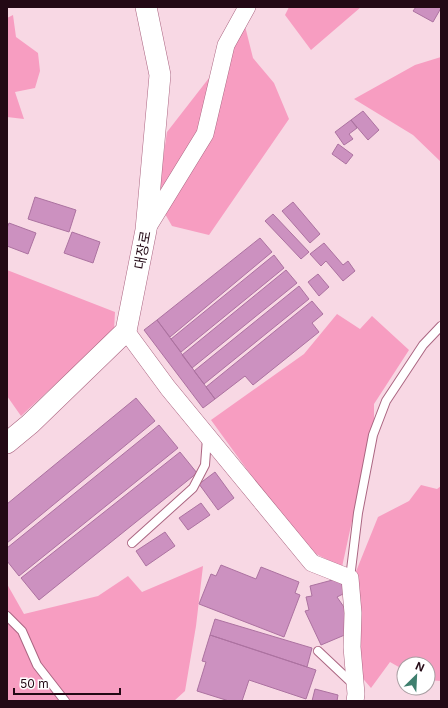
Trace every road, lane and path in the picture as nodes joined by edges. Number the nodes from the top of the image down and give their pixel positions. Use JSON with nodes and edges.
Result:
{"nodes":[{"id":1,"x":146,"y":7,"type":"edge"},
{"id":2,"x":247,"y":7,"type":"edge"},
{"id":3,"x":146,"y":230,"type":"junction"},
{"id":4,"x":441,"y":326,"type":"edge"},
{"id":5,"x":126,"y":331,"type":"junction"},
{"id":6,"x":207,"y":435,"type":"junction"},
{"id":7,"x":7,"y":443,"type":"edge"},
{"id":8,"x":132,"y":543,"type":"dead end"},
{"id":9,"x":350,"y":578,"type":"junction"},
{"id":10,"x":7,"y":616,"type":"edge"},
{"id":11,"x":318,"y":651,"type":"dead end"},
{"id":12,"x":358,"y":695,"type":"edge"},
{"id":13,"x":65,"y":701,"type":"edge"}],
"edges":[{"from":1,"to":3,"type":"street","name":"대장로"},
{"from":2,"to":3,"type":"street"},
{"from":3,"to":5,"type":"street","name":"대장로"},
{"from":4,"to":9,"type":"lane"},
{"from":5,"to":6,"type":"street"},
{"from":5,"to":7,"type":"street"},
{"from":6,"to":8,"type":"lane"},
{"from":6,"to":9,"type":"street"},
{"from":9,"to":12,"type":"street"},
{"from":10,"to":13,"type":"lane"},
{"from":11,"to":12,"type":"lane"}]}
